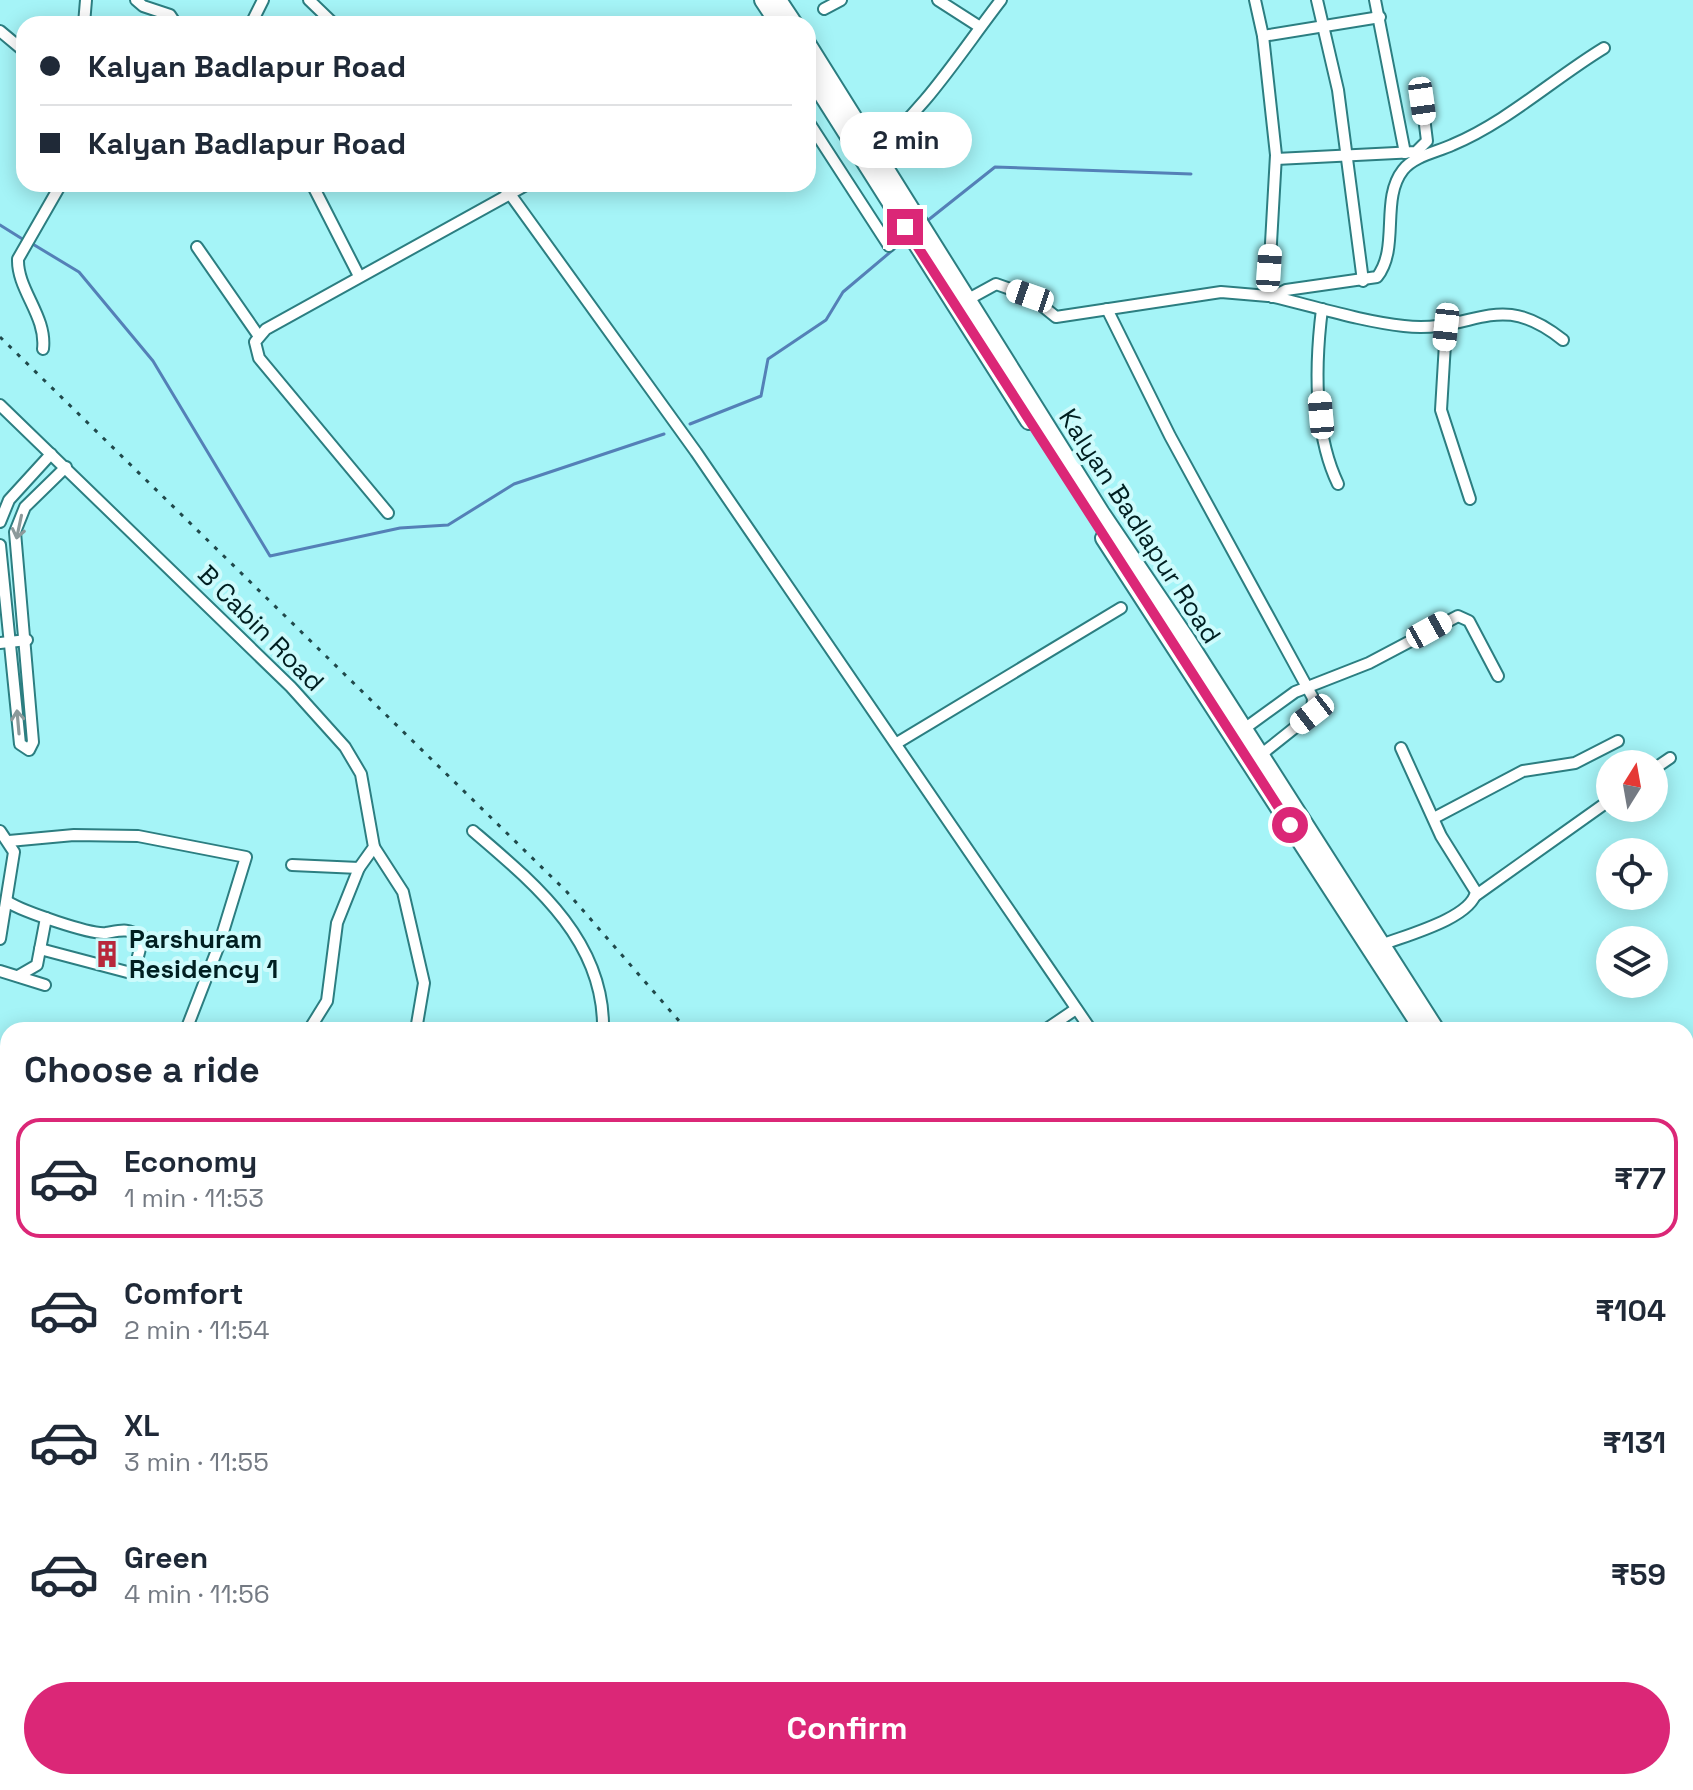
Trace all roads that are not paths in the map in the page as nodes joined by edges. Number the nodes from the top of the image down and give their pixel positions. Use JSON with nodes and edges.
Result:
{"nodes":[{"id":1,"x":136,"y":0,"type":"edge"},
{"id":2,"x":309,"y":0,"type":"edge"},
{"id":3,"x":841,"y":0,"type":"edge"},
{"id":4,"x":938,"y":0,"type":"edge"},
{"id":5,"x":1001,"y":0,"type":"edge"},
{"id":6,"x":1255,"y":0,"type":"edge"},
{"id":7,"x":1317,"y":0,"type":"edge"},
{"id":8,"x":1375,"y":0,"type":"edge"},
{"id":9,"x":824,"y":9,"type":"dead end"},
{"id":10,"x":171,"y":16,"type":"edge"},
{"id":11,"x":326,"y":16,"type":"edge"},
{"id":12,"x":1380,"y":17,"type":"junction"},
{"id":13,"x":1326,"y":26,"type":"junction"},
{"id":14,"x":980,"y":27,"type":"junction"},
{"id":15,"x":0,"y":31,"type":"edge"},
{"id":16,"x":1263,"y":36,"type":"junction"},
{"id":17,"x":16,"y":44,"type":"edge"},
{"id":18,"x":1604,"y":48,"type":"dead end"},
{"id":19,"x":816,"y":60,"type":"edge"},
{"id":20,"x":816,"y":83,"type":"edge"},
{"id":21,"x":1422,"y":101,"type":"dead end"},
{"id":22,"x":816,"y":133,"type":"edge"},
{"id":23,"x":1405,"y":153,"type":"junction"},
{"id":24,"x":1346,"y":155,"type":"junction"},
{"id":25,"x":867,"y":156,"type":"junction"},
{"id":26,"x":1276,"y":159,"type":"junction"},
{"id":27,"x":56,"y":192,"type":"edge"},
{"id":28,"x":316,"y":192,"type":"edge"},
{"id":29,"x":514,"y":192,"type":"edge"},
{"id":30,"x":510,"y":194,"type":"junction"},
{"id":31,"x":889,"y":246,"type":"dead end"},
{"id":32,"x":197,"y":247,"type":"dead end"},
{"id":33,"x":359,"y":276,"type":"junction"},
{"id":34,"x":1363,"y":281,"type":"junction"},
{"id":35,"x":1270,"y":296,"type":"junction"},
{"id":36,"x":962,"y":304,"type":"junction"},
{"id":37,"x":1107,"y":309,"type":"junction"},
{"id":38,"x":1322,"y":309,"type":"junction"},
{"id":39,"x":1446,"y":327,"type":"junction"},
{"id":40,"x":258,"y":335,"type":"junction"},
{"id":41,"x":1563,"y":340,"type":"dead end"},
{"id":42,"x":43,"y":349,"type":"dead end"},
{"id":43,"x":0,"y":405,"type":"edge"},
{"id":44,"x":51,"y":454,"type":"junction"},
{"id":45,"x":66,"y":467,"type":"junction"},
{"id":46,"x":1338,"y":484,"type":"dead end"},
{"id":47,"x":1470,"y":499,"type":"dead end"},
{"id":48,"x":3,"y":505,"type":"edge"},
{"id":49,"x":388,"y":513,"type":"dead end"},
{"id":50,"x":0,"y":522,"type":"edge"},
{"id":51,"x":0,"y":545,"type":"edge"},
{"id":52,"x":1121,"y":608,"type":"dead end"},
{"id":53,"x":27,"y":640,"type":"junction"},
{"id":54,"x":5,"y":643,"type":"edge"},
{"id":55,"x":1199,"y":671,"type":"junction"},
{"id":56,"x":1498,"y":676,"type":"dead end"},
{"id":57,"x":1308,"y":686,"type":"junction"},
{"id":58,"x":1244,"y":729,"type":"junction"},
{"id":59,"x":1618,"y":741,"type":"dead end"},
{"id":60,"x":897,"y":743,"type":"junction"},
{"id":61,"x":1401,"y":748,"type":"dead end"},
{"id":62,"x":1255,"y":759,"type":"junction"},
{"id":63,"x":1596,"y":810,"type":"edge"},
{"id":64,"x":1434,"y":818,"type":"junction"},
{"id":65,"x":0,"y":831,"type":"edge"},
{"id":66,"x":473,"y":831,"type":"dead end"},
{"id":67,"x":11,"y":844,"type":"junction"},
{"id":68,"x":374,"y":847,"type":"junction"},
{"id":69,"x":292,"y":865,"type":"dead end"},
{"id":70,"x":359,"y":868,"type":"junction"},
{"id":71,"x":5,"y":884,"type":"edge"},
{"id":72,"x":1475,"y":896,"type":"junction"},
{"id":73,"x":8,"y":902,"type":"junction"},
{"id":74,"x":46,"y":918,"type":"junction"},
{"id":75,"x":0,"y":939,"type":"edge"},
{"id":76,"x":1384,"y":944,"type":"junction"},
{"id":77,"x":40,"y":949,"type":"junction"},
{"id":78,"x":0,"y":971,"type":"edge"},
{"id":79,"x":18,"y":976,"type":"junction"},
{"id":80,"x":45,"y":985,"type":"dead end"},
{"id":81,"x":1406,"y":992,"type":"junction"},
{"id":82,"x":1076,"y":1009,"type":"junction"},
{"id":83,"x":189,"y":1022,"type":"edge"},
{"id":84,"x":314,"y":1022,"type":"edge"},
{"id":85,"x":417,"y":1022,"type":"edge"},
{"id":86,"x":603,"y":1022,"type":"edge"},
{"id":87,"x":1057,"y":1022,"type":"edge"},
{"id":88,"x":1085,"y":1022,"type":"edge"},
{"id":89,"x":1419,"y":1022,"type":"edge"},
{"id":90,"x":1430,"y":1022,"type":"edge"}],
"edges":[{"from":1,"to":10,"type":"street"},
{"from":2,"to":11,"type":"street"},
{"from":3,"to":9,"type":"street"},
{"from":4,"to":14,"type":"street"},
{"from":5,"to":14,"type":"street"},
{"from":6,"to":16,"type":"street"},
{"from":7,"to":13,"type":"street"},
{"from":8,"to":12,"type":"street"},
{"from":12,"to":13,"type":"street"},
{"from":12,"to":23,"type":"street"},
{"from":13,"to":16,"type":"street"},
{"from":13,"to":24,"type":"street"},
{"from":14,"to":25,"type":"street"},
{"from":15,"to":17,"type":"street"},
{"from":16,"to":26,"type":"street"},
{"from":18,"to":34,"type":"street"},
{"from":19,"to":25,"type":"main road","name":"Kalyan Badlapur Road"},
{"from":20,"to":25,"type":"main road","name":"Kalyan Badlapur Road"},
{"from":21,"to":23,"type":"street"},
{"from":22,"to":31,"type":"street"},
{"from":23,"to":24,"type":"street"},
{"from":24,"to":26,"type":"street"},
{"from":24,"to":34,"type":"street"},
{"from":25,"to":36,"type":"main road","name":"Kalyan Badlapur Road"},
{"from":26,"to":35,"type":"street"},
{"from":27,"to":42,"type":"street"},
{"from":28,"to":33,"type":"street"},
{"from":29,"to":30,"type":"street"},
{"from":30,"to":33,"type":"street"},
{"from":30,"to":60,"type":"street"},
{"from":32,"to":40,"type":"street"},
{"from":33,"to":40,"type":"street"},
{"from":34,"to":35,"type":"street"},
{"from":35,"to":37,"type":"street"},
{"from":35,"to":38,"type":"street"},
{"from":36,"to":37,"type":"street"},
{"from":36,"to":55,"type":"main road","name":"Kalyan Badlapur Road"},
{"from":37,"to":57,"type":"street"},
{"from":38,"to":39,"type":"street"},
{"from":38,"to":46,"type":"street"},
{"from":39,"to":41,"type":"street"},
{"from":39,"to":47,"type":"street"},
{"from":40,"to":49,"type":"street"},
{"from":43,"to":44,"type":"street","name":"B Cabin Road"},
{"from":44,"to":45,"type":"street","name":"B Cabin Road"},
{"from":44,"to":48,"type":"street"},
{"from":45,"to":53,"type":"street","one_way":true},
{"from":45,"to":68,"type":"street","name":"B Cabin Road"},
{"from":48,"to":50,"type":"street"},
{"from":51,"to":54,"type":"street"},
{"from":52,"to":60,"type":"street"},
{"from":53,"to":54,"type":"street"},
{"from":53,"to":54,"type":"street","one_way":true},
{"from":55,"to":58,"type":"main road","name":"Kalyan Badlapur Road"},
{"from":55,"to":62,"type":"main road","name":"Kalyan Badlapur Road"},
{"from":56,"to":57,"type":"street"},
{"from":57,"to":58,"type":"street"},
{"from":57,"to":62,"type":"street"},
{"from":58,"to":62,"type":"main road","name":"Kalyan Badlapur Road"},
{"from":59,"to":64,"type":"street"},
{"from":60,"to":82,"type":"street"},
{"from":61,"to":64,"type":"street"},
{"from":62,"to":76,"type":"main road","name":"Kalyan Badlapur Road"},
{"from":62,"to":81,"type":"main road","name":"Kalyan Badlapur Road"},
{"from":63,"to":72,"type":"street"},
{"from":64,"to":72,"type":"street"},
{"from":65,"to":67,"type":"street"},
{"from":66,"to":86,"type":"street"},
{"from":67,"to":71,"type":"street"},
{"from":67,"to":83,"type":"street"},
{"from":68,"to":70,"type":"street"},
{"from":68,"to":85,"type":"street"},
{"from":69,"to":70,"type":"street"},
{"from":70,"to":84,"type":"street"},
{"from":71,"to":73,"type":"street"},
{"from":72,"to":76,"type":"street"},
{"from":73,"to":74,"type":"street"},
{"from":73,"to":75,"type":"street"},
{"from":74,"to":77,"type":"street"},
{"from":74,"to":77,"type":"street"},
{"from":76,"to":81,"type":"main road","name":"Kalyan Badlapur Road"},
{"from":77,"to":79,"type":"street"},
{"from":78,"to":79,"type":"street"},
{"from":79,"to":80,"type":"street"},
{"from":81,"to":89,"type":"main road","name":"Kalyan Badlapur Road"},
{"from":81,"to":90,"type":"main road","name":"Kalyan Badlapur Road"},
{"from":82,"to":87,"type":"street"},
{"from":82,"to":88,"type":"street"}]}
